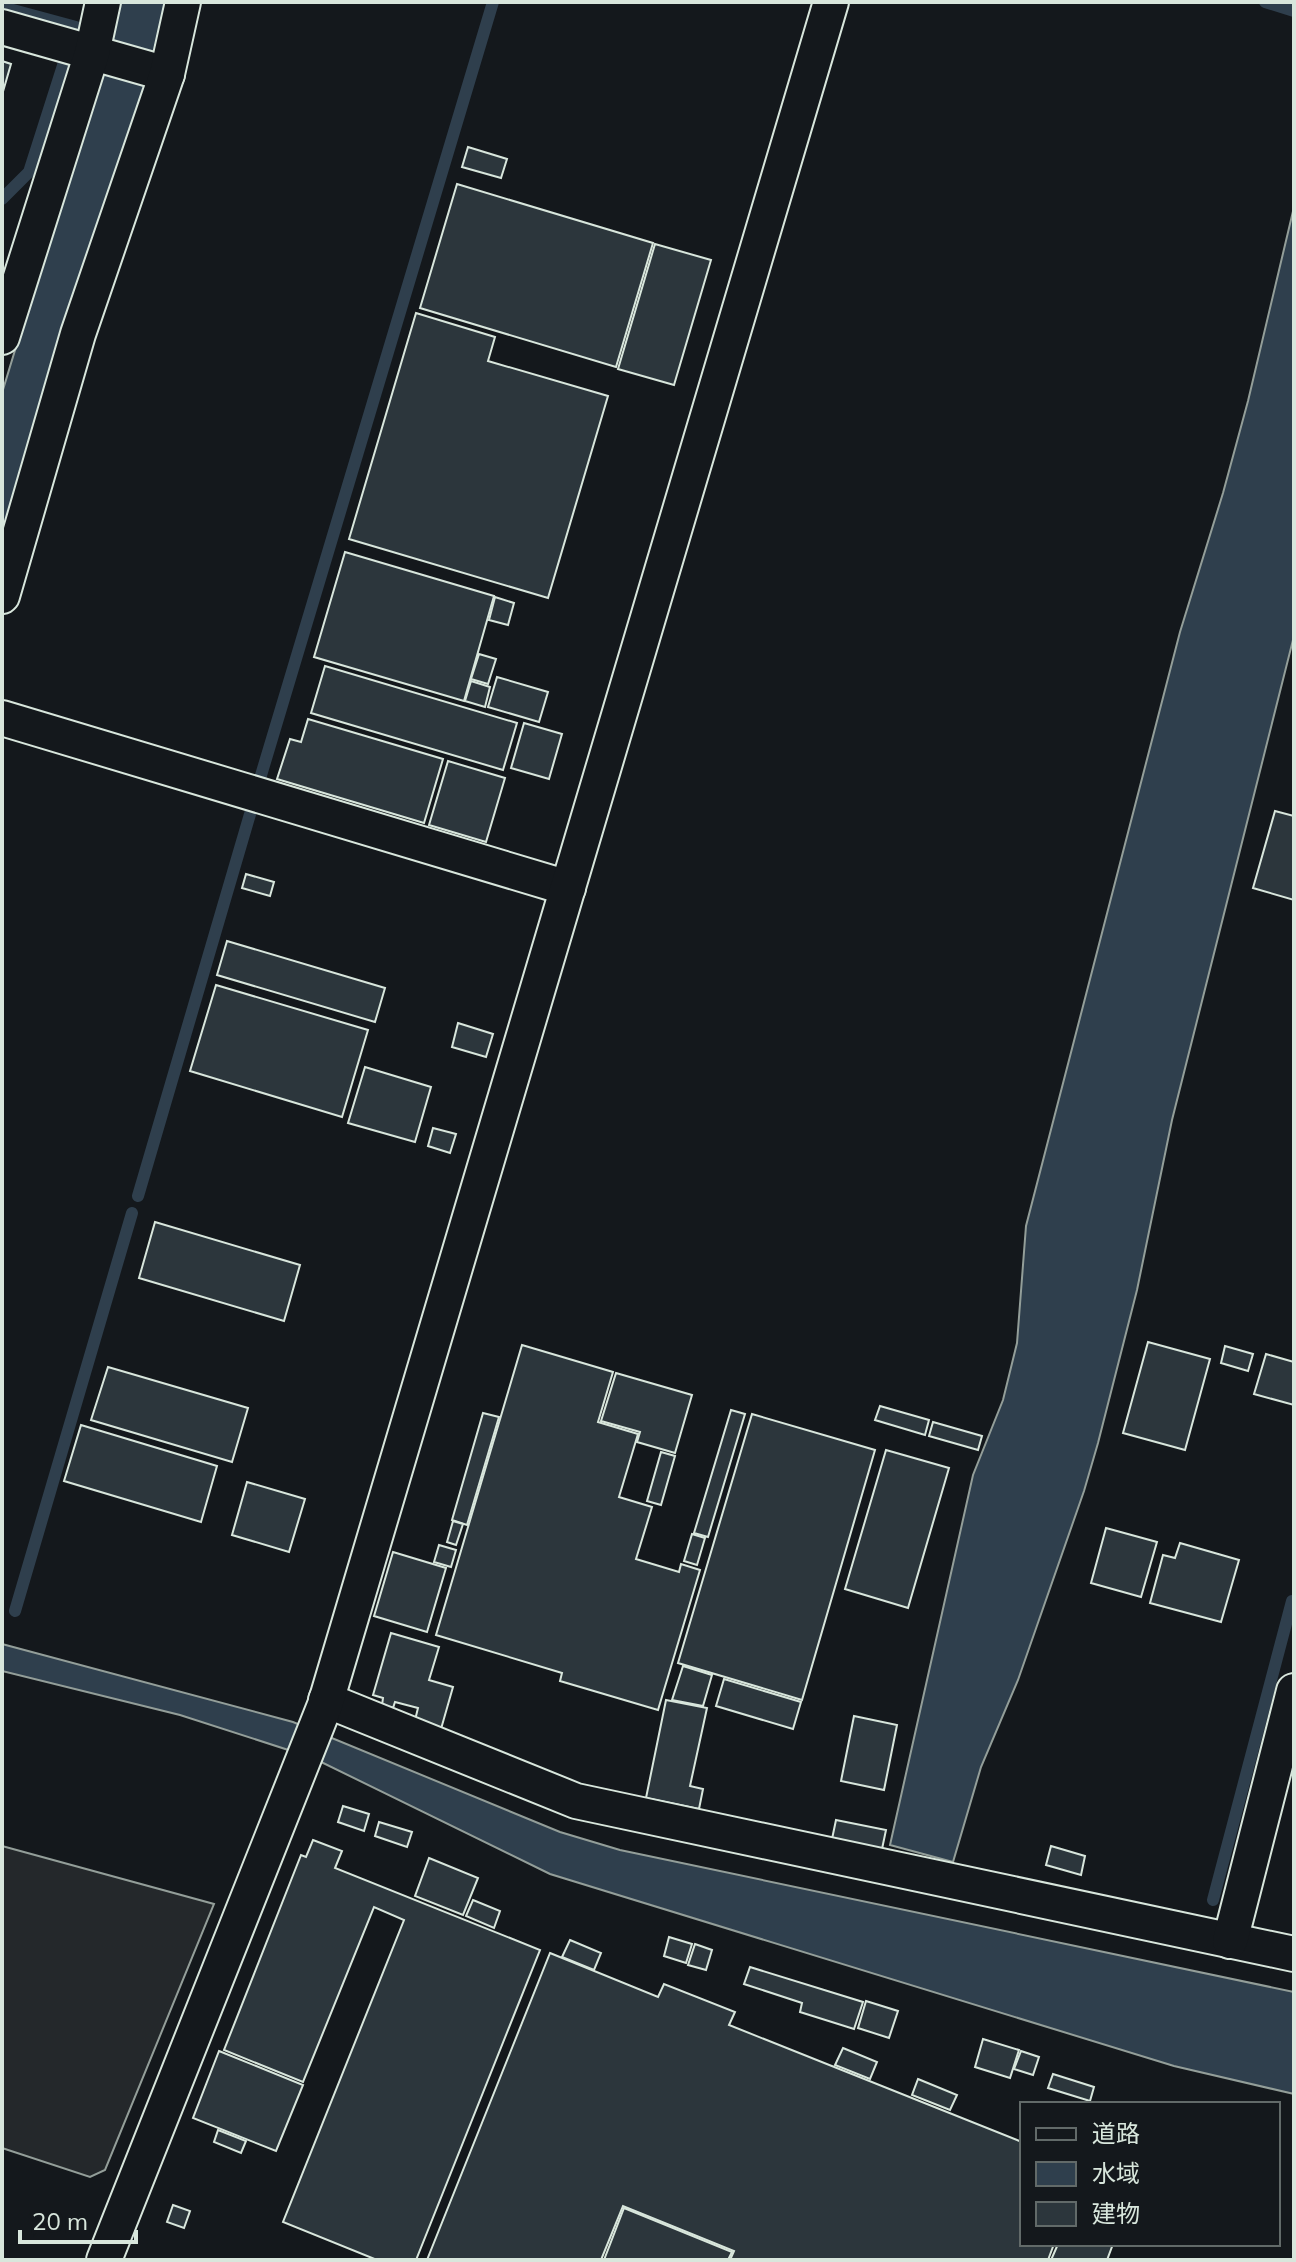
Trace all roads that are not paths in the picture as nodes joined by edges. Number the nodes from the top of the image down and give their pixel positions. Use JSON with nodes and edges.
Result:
{"nodes":[{"id":1,"x":103,"y":2,"type":"edge"},
{"id":2,"x":183,"y":2,"type":"edge"},
{"id":3,"x":831,"y":2,"type":"edge"},
{"id":4,"x":2,"y":27,"type":"edge"},
{"id":5,"x":97,"y":54,"type":"junction"},
{"id":6,"x":161,"y":72,"type":"junction"},
{"id":7,"x":2,"y":337,"type":"edge"},
{"id":8,"x":2,"y":596,"type":"edge"},
{"id":9,"x":2,"y":718,"type":"edge"},
{"id":10,"x":568,"y":888,"type":"junction"},
{"id":11,"x":1294,"y":1691,"type":"edge"},
{"id":12,"x":322,"y":1711,"type":"junction"},
{"id":13,"x":1230,"y":1941,"type":"junction"},
{"id":14,"x":1294,"y":1954,"type":"edge"},
{"id":15,"x":104,"y":2260,"type":"edge"}],
"edges":[{"from":1,"to":5,"type":"street"},
{"from":2,"to":6,"type":"street"},
{"from":3,"to":10,"type":"street"},
{"from":4,"to":5,"type":"street"},
{"from":5,"to":6,"type":"street"},
{"from":5,"to":7,"type":"street"},
{"from":6,"to":8,"type":"street"},
{"from":9,"to":10,"type":"street"},
{"from":10,"to":12,"type":"street"},
{"from":11,"to":13,"type":"street"},
{"from":12,"to":13,"type":"street"},
{"from":12,"to":15,"type":"street"},
{"from":13,"to":14,"type":"street"}]}
